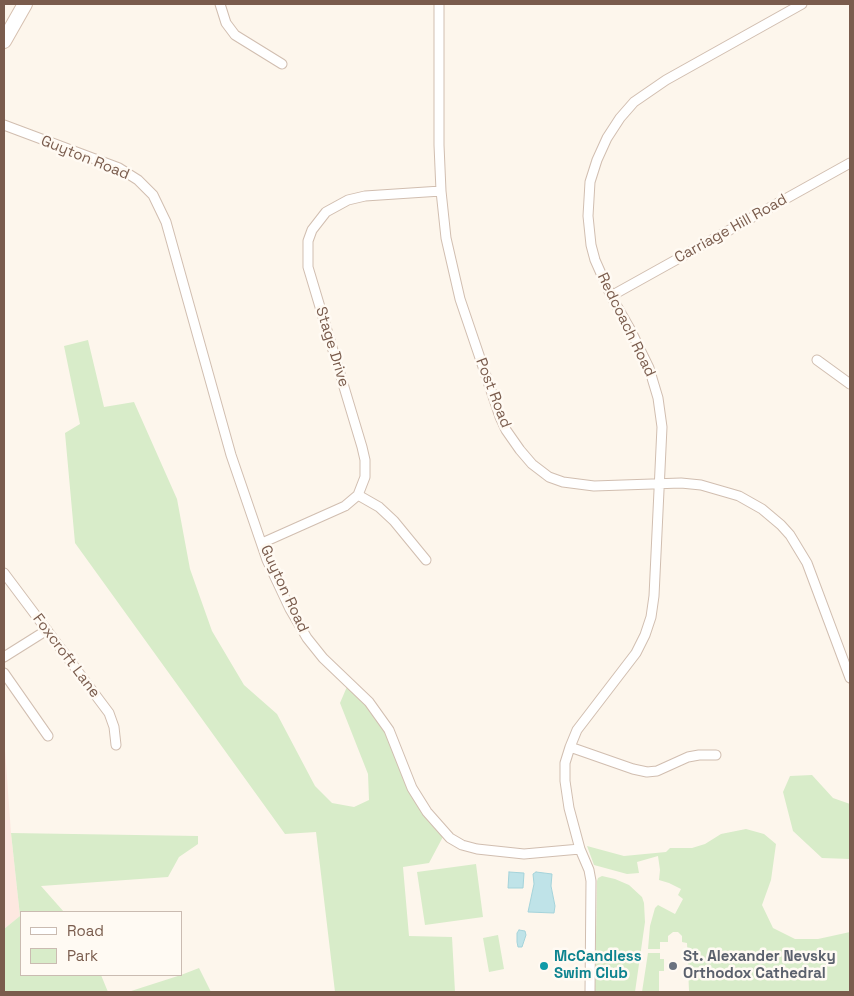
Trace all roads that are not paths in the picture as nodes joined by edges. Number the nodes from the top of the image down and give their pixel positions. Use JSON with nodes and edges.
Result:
{"nodes":[{"id":1,"x":25,"y":4,"type":"edge"},
{"id":2,"x":220,"y":4,"type":"edge"},
{"id":3,"x":439,"y":4,"type":"edge"},
{"id":4,"x":802,"y":4,"type":"edge"},
{"id":5,"x":790,"y":6,"type":"edge"},
{"id":6,"x":4,"y":41,"type":"edge"},
{"id":7,"x":282,"y":64,"type":"dead end"},
{"id":8,"x":4,"y":125,"type":"edge"},
{"id":9,"x":850,"y":163,"type":"edge"},
{"id":10,"x":441,"y":191,"type":"junction"},
{"id":11,"x":611,"y":296,"type":"junction"},
{"id":12,"x":817,"y":360,"type":"dead end"},
{"id":13,"x":850,"y":384,"type":"edge"},
{"id":14,"x":660,"y":484,"type":"junction"},
{"id":15,"x":358,"y":495,"type":"junction"},
{"id":16,"x":262,"y":543,"type":"junction"},
{"id":17,"x":426,"y":560,"type":"dead end"},
{"id":18,"x":4,"y":573,"type":"edge"},
{"id":19,"x":46,"y":630,"type":"junction"},
{"id":20,"x":4,"y":657,"type":"edge"},
{"id":21,"x":848,"y":664,"type":"edge"},
{"id":22,"x":4,"y":673,"type":"edge"},
{"id":23,"x":850,"y":678,"type":"edge"},
{"id":24,"x":48,"y":736,"type":"dead end"},
{"id":25,"x":116,"y":745,"type":"dead end"},
{"id":26,"x":570,"y":747,"type":"junction"},
{"id":27,"x":716,"y":756,"type":"dead end"},
{"id":28,"x":580,"y":849,"type":"junction"},
{"id":29,"x":590,"y":992,"type":"edge"}],
"edges":[{"from":1,"to":6,"type":"street"},
{"from":2,"to":7,"type":"street"},
{"from":3,"to":10,"type":"street","name":"Post Road"},
{"from":4,"to":5,"type":"street","name":"Redcoach Road"},
{"from":5,"to":11,"type":"street","name":"Redcoach Road"},
{"from":8,"to":16,"type":"street","name":"Guyton Road"},
{"from":9,"to":11,"type":"street","name":"Carriage Hill Road"},
{"from":10,"to":14,"type":"street","name":"Post Road"},
{"from":10,"to":15,"type":"street","name":"Stage Drive"},
{"from":11,"to":14,"type":"street","name":"Redcoach Road"},
{"from":12,"to":13,"type":"street"},
{"from":14,"to":21,"type":"street","name":"Post Road"},
{"from":14,"to":26,"type":"street","name":"Redcoach Road"},
{"from":15,"to":16,"type":"street"},
{"from":15,"to":17,"type":"street"},
{"from":16,"to":28,"type":"street","name":"Guyton Road"},
{"from":18,"to":19,"type":"street","name":"Foxcroft Lane"},
{"from":19,"to":20,"type":"street"},
{"from":19,"to":25,"type":"street","name":"Foxcroft Lane"},
{"from":21,"to":23,"type":"street","name":"Post Road"},
{"from":22,"to":24,"type":"street"},
{"from":26,"to":27,"type":"street"},
{"from":26,"to":28,"type":"street","name":"Redcoach Road"},
{"from":28,"to":29,"type":"street"}]}
